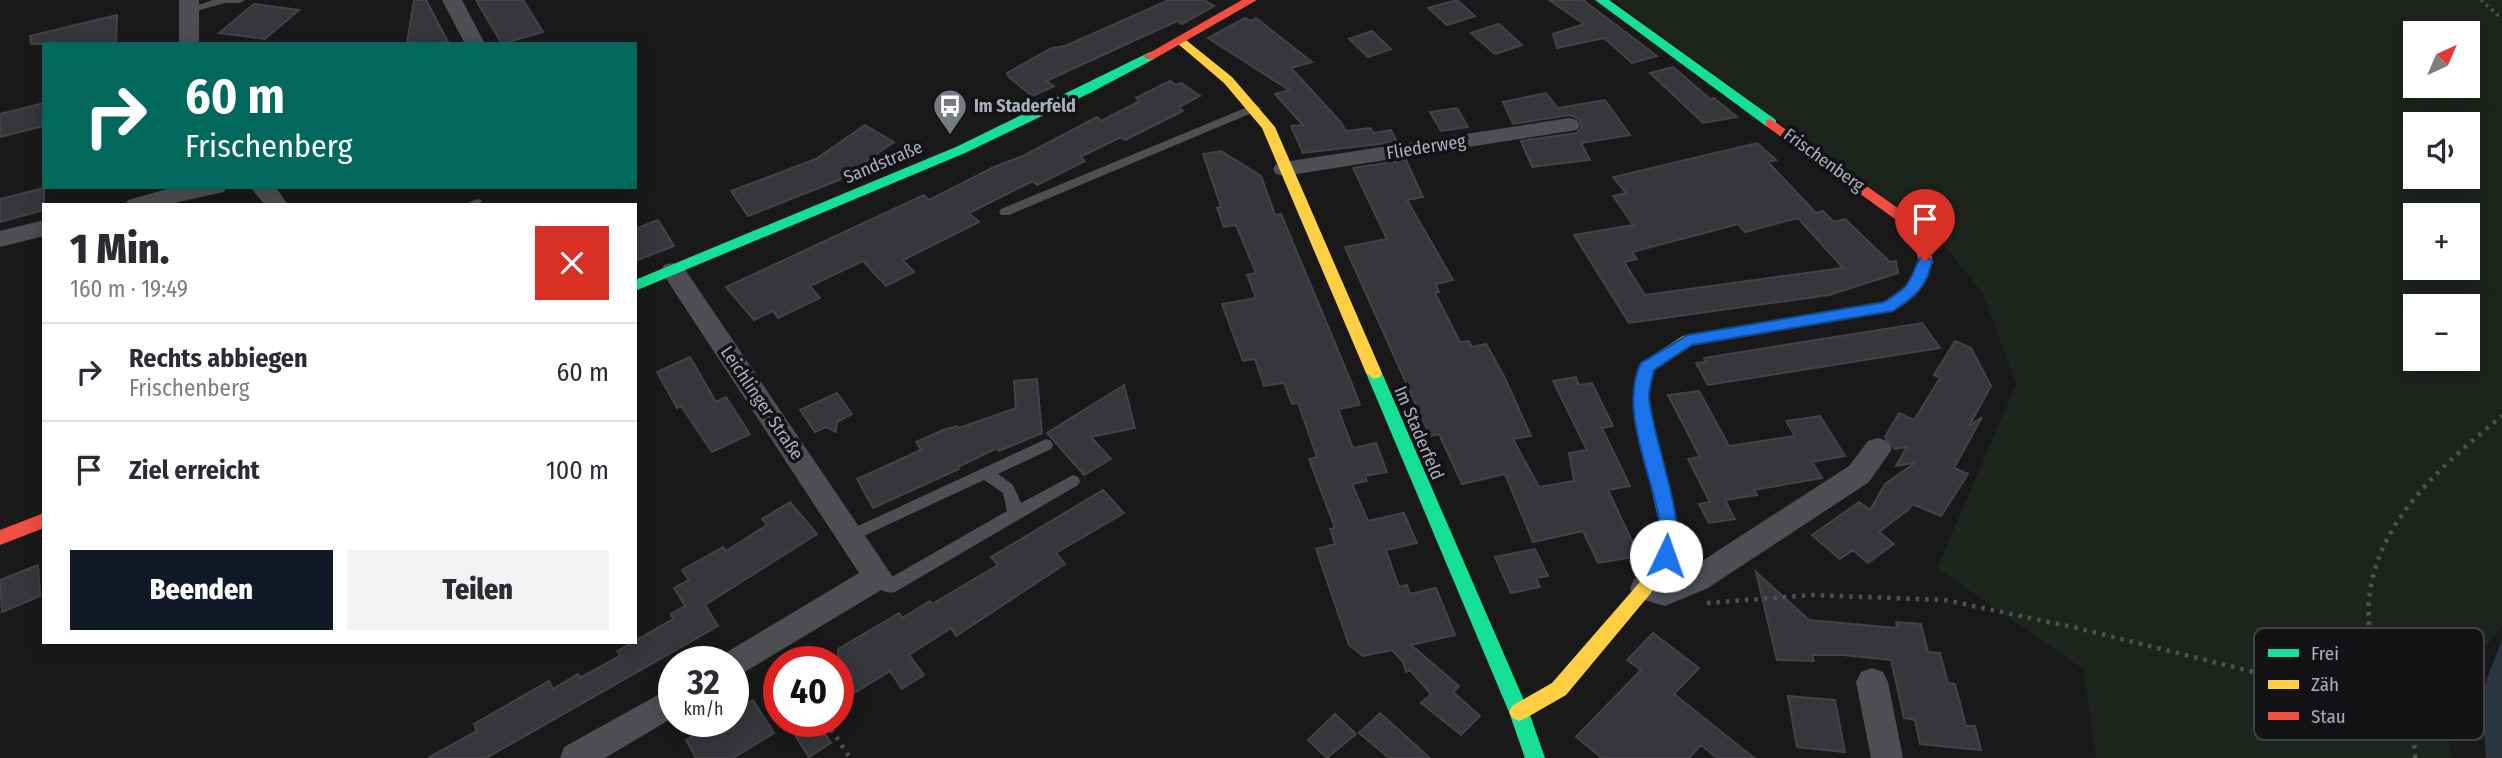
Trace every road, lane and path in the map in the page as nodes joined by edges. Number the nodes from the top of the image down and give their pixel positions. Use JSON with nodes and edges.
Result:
{"nodes":[{"id":1,"x":240,"y":0,"type":"edge"},
{"id":2,"x":452,"y":0,"type":"edge"},
{"id":3,"x":1251,"y":0,"type":"edge"},
{"id":4,"x":1601,"y":0,"type":"edge"},
{"id":5,"x":2481,"y":0,"type":"edge"},
{"id":6,"x":189,"y":5,"type":"edge"},
{"id":7,"x":2502,"y":19,"type":"edge"},
{"id":8,"x":1181,"y":40,"type":"junction"},
{"id":9,"x":189,"y":42,"type":"edge"},
{"id":10,"x":474,"y":42,"type":"edge"},
{"id":11,"x":1255,"y":108,"type":"junction"},
{"id":12,"x":1569,"y":125,"type":"dead end"},
{"id":13,"x":1284,"y":169,"type":"junction"},
{"id":14,"x":186,"y":190,"type":"edge"},
{"id":15,"x":143,"y":203,"type":"edge"},
{"id":16,"x":1005,"y":212,"type":"dead end"},
{"id":17,"x":42,"y":228,"type":"edge"},
{"id":18,"x":0,"y":239,"type":"edge"},
{"id":19,"x":673,"y":271,"type":"junction"},
{"id":20,"x":637,"y":285,"type":"edge"},
{"id":21,"x":2502,"y":416,"type":"edge"},
{"id":22,"x":1045,"y":445,"type":"dead end"},
{"id":23,"x":1878,"y":449,"type":"dead end"},
{"id":24,"x":985,"y":474,"type":"junction"},
{"id":25,"x":1073,"y":481,"type":"dead end"},
{"id":26,"x":1014,"y":514,"type":"junction"},
{"id":27,"x":42,"y":521,"type":"edge"},
{"id":28,"x":850,"y":536,"type":"junction"},
{"id":29,"x":0,"y":538,"type":"edge"},
{"id":30,"x":878,"y":577,"type":"junction"},
{"id":31,"x":1645,"y":588,"type":"junction"},
{"id":32,"x":1696,"y":604,"type":"dead end"},
{"id":33,"x":2368,"y":628,"type":"edge"},
{"id":34,"x":749,"y":655,"type":"edge"},
{"id":35,"x":2254,"y":672,"type":"edge"},
{"id":36,"x":1872,"y":682,"type":"dead end"},
{"id":37,"x":658,"y":709,"type":"edge"},
{"id":38,"x":1519,"y":712,"type":"junction"},
{"id":39,"x":836,"y":737,"type":"edge"},
{"id":40,"x":2414,"y":740,"type":"edge"},
{"id":41,"x":1533,"y":757,"type":"edge"},
{"id":42,"x":576,"y":758,"type":"edge"},
{"id":43,"x":850,"y":758,"type":"edge"},
{"id":44,"x":1887,"y":758,"type":"edge"},
{"id":45,"x":2415,"y":758,"type":"edge"}],
"edges":[{"from":1,"to":6,"type":"lane"},
{"from":2,"to":10,"type":"street"},
{"from":3,"to":8,"type":"street","name":"Sandstraße"},
{"from":4,"to":31,"type":"street","name":"Frischenberg"},
{"from":5,"to":7,"type":"path"},
{"from":6,"to":9,"type":"street"},
{"from":8,"to":11,"type":"street","name":"Im Staderfeld"},
{"from":8,"to":19,"type":"street","name":"Sandstraße"},
{"from":11,"to":13,"type":"street","name":"Im Staderfeld"},
{"from":11,"to":16,"type":"lane"},
{"from":12,"to":13,"type":"street","name":"Fliederweg"},
{"from":13,"to":38,"type":"street","name":"Im Staderfeld"},
{"from":14,"to":15,"type":"street"},
{"from":17,"to":18,"type":"street"},
{"from":19,"to":20,"type":"street","name":"Sandstraße"},
{"from":19,"to":28,"type":"street","name":"Leichlinger Straße"},
{"from":21,"to":33,"type":"path"},
{"from":22,"to":24,"type":"lane"},
{"from":23,"to":31,"type":"street"},
{"from":24,"to":26,"type":"lane"},
{"from":24,"to":28,"type":"lane"},
{"from":25,"to":26,"type":"lane"},
{"from":26,"to":30,"type":"lane"},
{"from":27,"to":29,"type":"street"},
{"from":28,"to":30,"type":"street","name":"Leichlinger Straße"},
{"from":30,"to":34,"type":"street"},
{"from":31,"to":38,"type":"street","name":"Frischenberg"},
{"from":32,"to":35,"type":"path"},
{"from":36,"to":44,"type":"street"},
{"from":37,"to":42,"type":"street"},
{"from":38,"to":41,"type":"street","name":"Im Staderfeld"},
{"from":39,"to":43,"type":"path"},
{"from":40,"to":45,"type":"path"}]}
